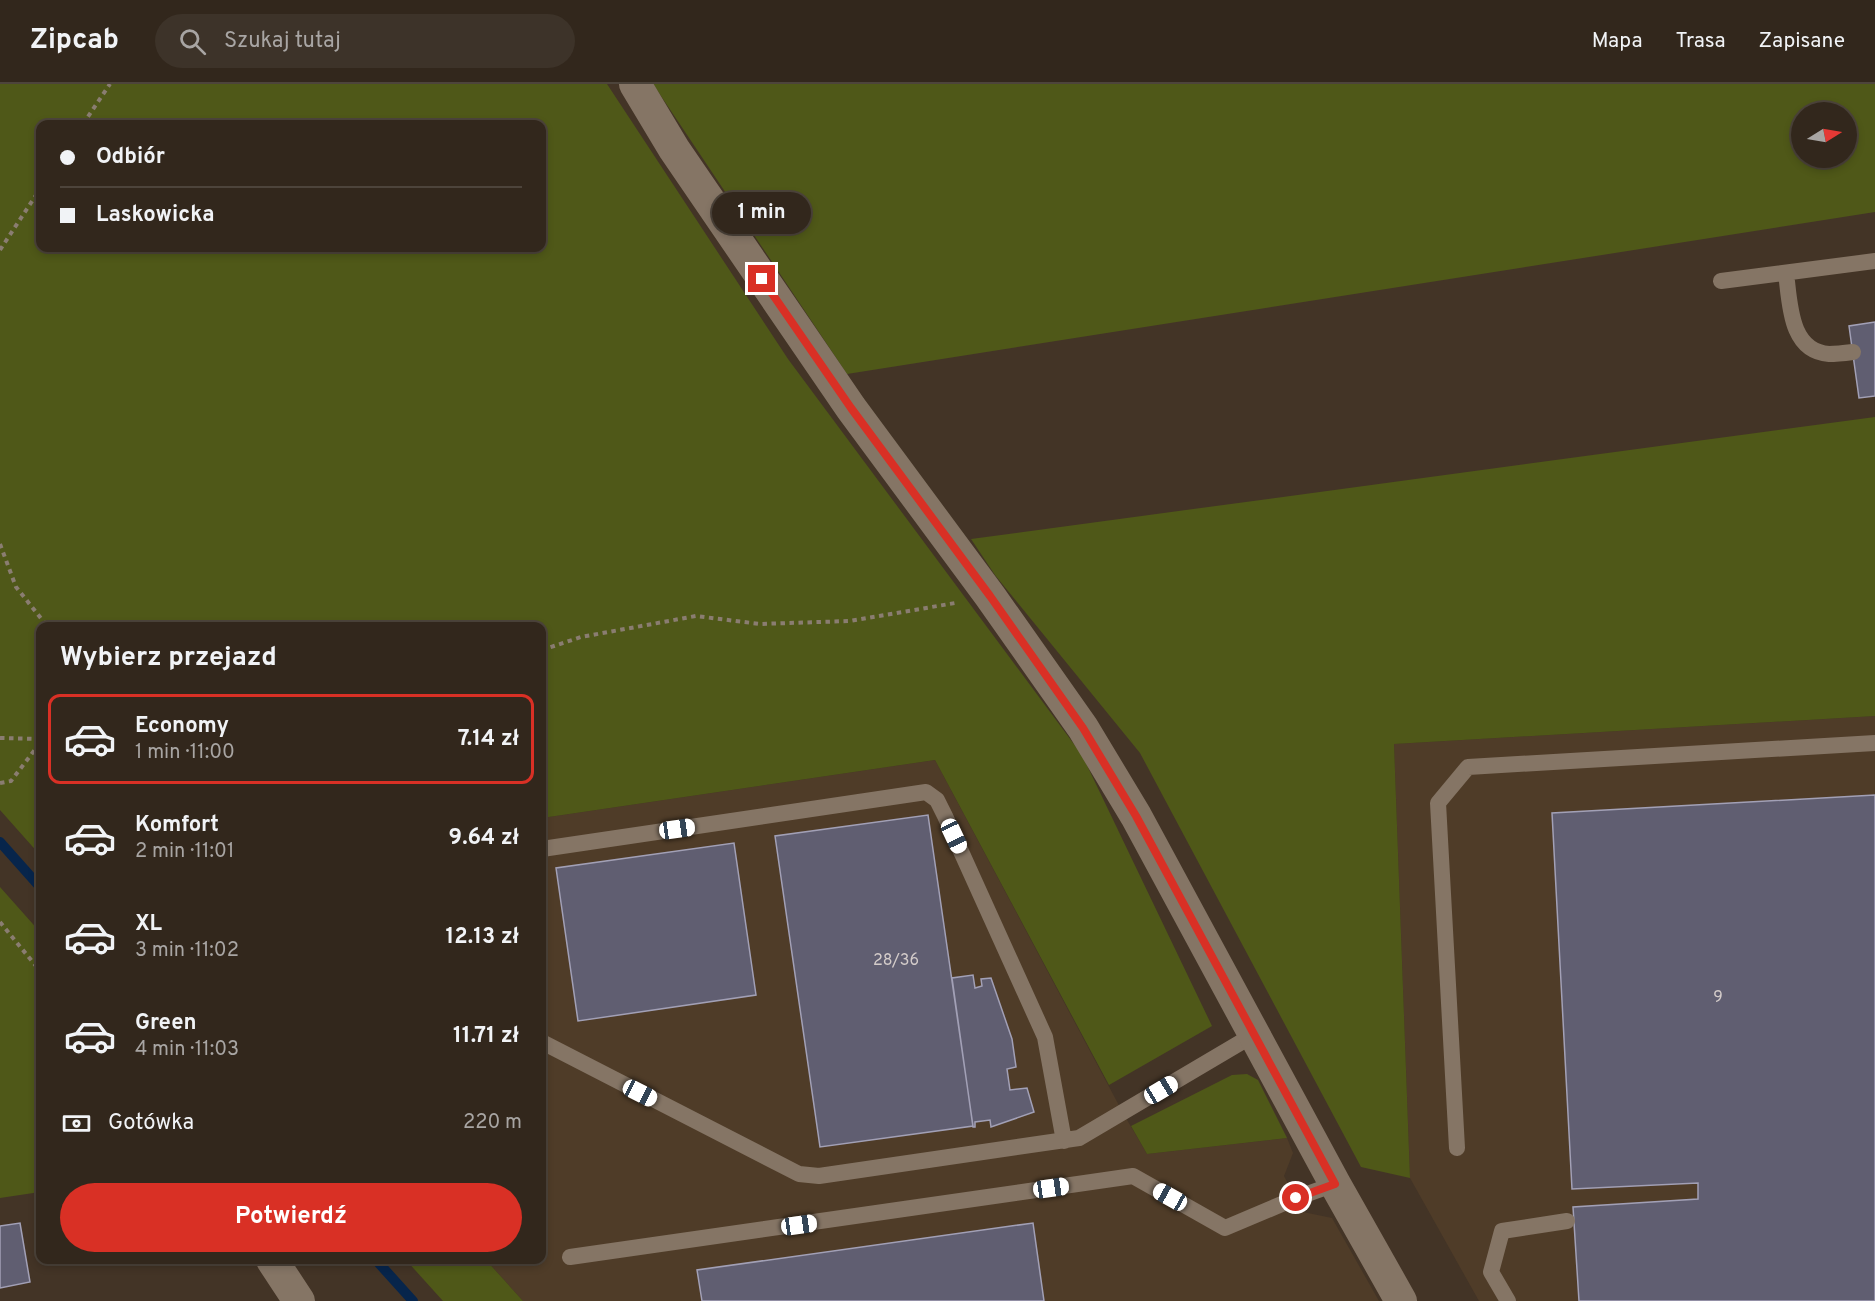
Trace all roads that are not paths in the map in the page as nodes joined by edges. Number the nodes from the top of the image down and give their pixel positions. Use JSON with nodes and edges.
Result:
{"nodes":[{"id":1,"x":635,"y":84,"type":"edge"},
{"id":2,"x":1875,"y":261,"type":"edge"},
{"id":3,"x":1786,"y":273,"type":"junction"},
{"id":4,"x":1721,"y":281,"type":"dead end"},
{"id":5,"x":1853,"y":352,"type":"dead end"},
{"id":6,"x":1875,"y":743,"type":"edge"},
{"id":7,"x":546,"y":848,"type":"edge"},
{"id":8,"x":1255,"y":1034,"type":"junction"},
{"id":9,"x":546,"y":1044,"type":"edge"},
{"id":10,"x":1064,"y":1141,"type":"junction"},
{"id":11,"x":1457,"y":1148,"type":"dead end"},
{"id":12,"x":1335,"y":1184,"type":"junction"},
{"id":13,"x":1568,"y":1221,"type":"dead end"},
{"id":14,"x":570,"y":1257,"type":"dead end"},
{"id":15,"x":275,"y":1264,"type":"edge"},
{"id":16,"x":299,"y":1301,"type":"edge"},
{"id":17,"x":1401,"y":1301,"type":"edge"},
{"id":18,"x":1508,"y":1301,"type":"edge"}],
"edges":[{"from":1,"to":8,"type":"street"},
{"from":2,"to":3,"type":"lane"},
{"from":3,"to":4,"type":"lane"},
{"from":3,"to":5,"type":"lane"},
{"from":6,"to":11,"type":"lane"},
{"from":7,"to":10,"type":"lane"},
{"from":8,"to":10,"type":"lane"},
{"from":8,"to":12,"type":"street"},
{"from":9,"to":10,"type":"lane"},
{"from":12,"to":14,"type":"lane"},
{"from":12,"to":17,"type":"street"},
{"from":13,"to":18,"type":"lane"},
{"from":15,"to":16,"type":"street"}]}
